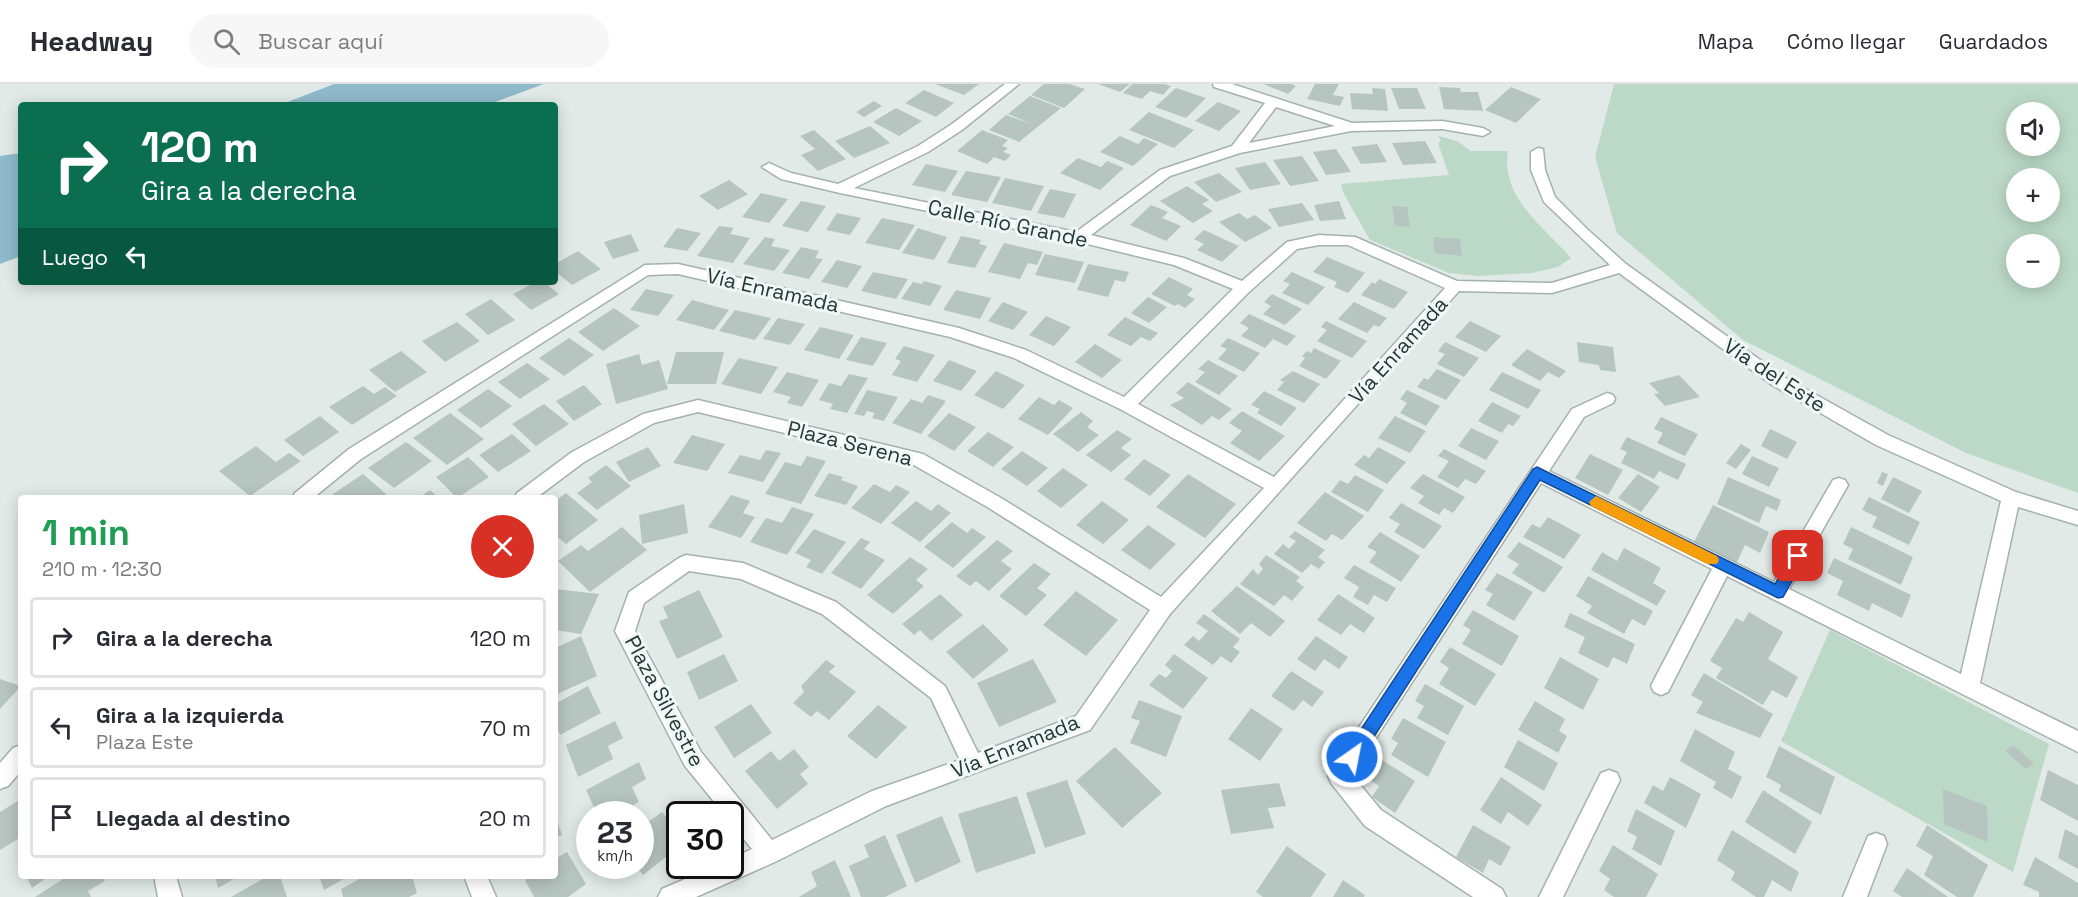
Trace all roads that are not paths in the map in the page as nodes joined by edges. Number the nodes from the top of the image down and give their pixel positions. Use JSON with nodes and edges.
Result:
{"nodes":[{"id":1,"x":1013,"y":84,"type":"edge"},
{"id":2,"x":1219,"y":84,"type":"edge"},
{"id":3,"x":1273,"y":102,"type":"junction"},
{"id":4,"x":1351,"y":127,"type":"junction"},
{"id":5,"x":1483,"y":132,"type":"dead end"},
{"id":6,"x":1237,"y":149,"type":"junction"},
{"id":7,"x":1538,"y":152,"type":"dead end"},
{"id":8,"x":769,"y":167,"type":"dead end"},
{"id":9,"x":840,"y":189,"type":"junction"},
{"id":10,"x":1079,"y":237,"type":"junction"},
{"id":11,"x":1621,"y":267,"type":"junction"},
{"id":12,"x":1455,"y":286,"type":"junction"},
{"id":13,"x":1244,"y":288,"type":"junction"},
{"id":14,"x":1606,"y":399,"type":"dead end"},
{"id":15,"x":1126,"y":405,"type":"junction"},
{"id":16,"x":1537,"y":473,"type":"junction"},
{"id":17,"x":1839,"y":485,"type":"dead end"},
{"id":18,"x":1276,"y":486,"type":"junction"},
{"id":19,"x":305,"y":495,"type":"edge"},
{"id":20,"x":527,"y":495,"type":"edge"},
{"id":21,"x":2011,"y":498,"type":"junction"},
{"id":22,"x":2078,"y":518,"type":"edge"},
{"id":23,"x":1723,"y":566,"type":"junction"},
{"id":24,"x":1778,"y":592,"type":"junction"},
{"id":25,"x":1163,"y":608,"type":"junction"},
{"id":26,"x":1661,"y":686,"type":"dead end"},
{"id":27,"x":1969,"y":686,"type":"junction"},
{"id":28,"x":2078,"y":742,"type":"edge"},
{"id":29,"x":18,"y":758,"type":"edge"},
{"id":30,"x":973,"y":765,"type":"junction"},
{"id":31,"x":0,"y":779,"type":"edge"},
{"id":32,"x":1609,"y":780,"type":"dead end"},
{"id":33,"x":1876,"y":844,"type":"dead end"},
{"id":34,"x":769,"y":853,"type":"junction"},
{"id":35,"x":166,"y":879,"type":"edge"},
{"id":36,"x":476,"y":879,"type":"edge"},
{"id":37,"x":170,"y":897,"type":"edge"},
{"id":38,"x":484,"y":897,"type":"edge"},
{"id":39,"x":670,"y":897,"type":"edge"},
{"id":40,"x":1494,"y":897,"type":"edge"},
{"id":41,"x":1551,"y":897,"type":"edge"},
{"id":42,"x":1855,"y":897,"type":"edge"}],
"edges":[{"from":1,"to":9,"type":"street"},
{"from":2,"to":3,"type":"street"},
{"from":3,"to":4,"type":"street"},
{"from":3,"to":6,"type":"street"},
{"from":4,"to":5,"type":"street"},
{"from":4,"to":6,"type":"street"},
{"from":6,"to":10,"type":"street"},
{"from":7,"to":11,"type":"street","name":"Vía del Este"},
{"from":8,"to":9,"type":"street","name":"Calle Río Grande"},
{"from":9,"to":10,"type":"street","name":"Calle Río Grande"},
{"from":10,"to":13,"type":"street","name":"Calle Río Grande"},
{"from":11,"to":12,"type":"street","name":"Vía Enramada"},
{"from":11,"to":21,"type":"street","name":"Vía del Este"},
{"from":12,"to":13,"type":"street"},
{"from":12,"to":18,"type":"street","name":"Vía Enramada"},
{"from":13,"to":15,"type":"street"},
{"from":14,"to":16,"type":"street"},
{"from":15,"to":18,"type":"street","name":"Vía Enramada"},
{"from":15,"to":19,"type":"street","name":"Vía Enramada"},
{"from":16,"to":23,"type":"street"},
{"from":16,"to":40,"type":"street"},
{"from":17,"to":24,"type":"street"},
{"from":18,"to":25,"type":"street","name":"Vía Enramada"},
{"from":20,"to":25,"type":"street","name":"Plaza Serena"},
{"from":21,"to":22,"type":"street","name":"Vía del Este"},
{"from":21,"to":27,"type":"street"},
{"from":23,"to":24,"type":"street"},
{"from":23,"to":26,"type":"street"},
{"from":24,"to":27,"type":"street"},
{"from":25,"to":30,"type":"street","name":"Vía Enramada"},
{"from":27,"to":28,"type":"street"},
{"from":29,"to":31,"type":"street"},
{"from":30,"to":34,"type":"street","name":"Vía Enramada"},
{"from":30,"to":34,"type":"street","name":"Plaza Silvestre"},
{"from":32,"to":41,"type":"street"},
{"from":33,"to":42,"type":"street"},
{"from":34,"to":39,"type":"street","name":"Vía Enramada"},
{"from":35,"to":37,"type":"street"},
{"from":36,"to":38,"type":"street"}]}
